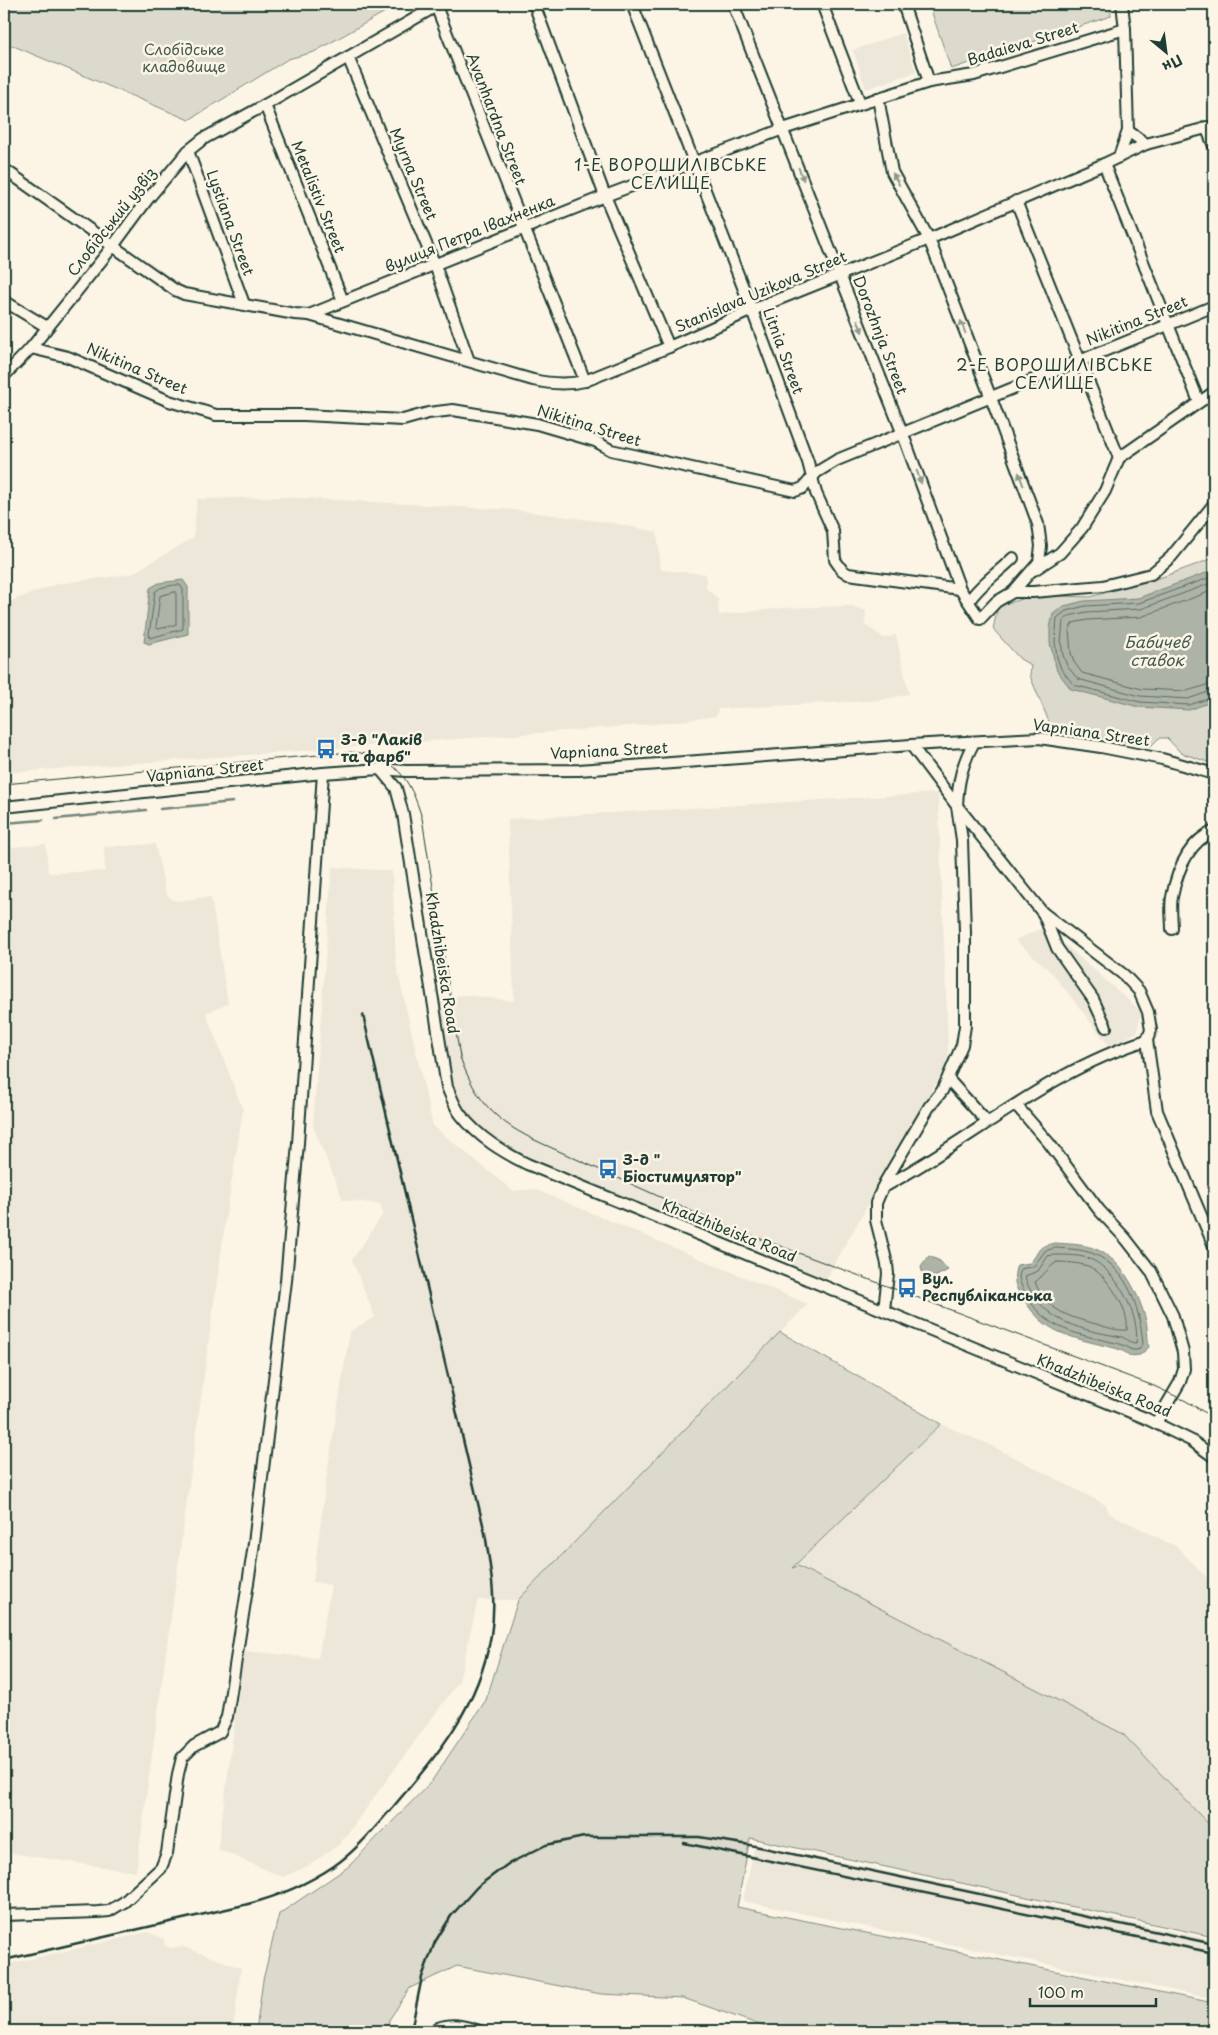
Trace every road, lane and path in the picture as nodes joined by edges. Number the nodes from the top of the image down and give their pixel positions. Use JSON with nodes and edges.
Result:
{"nodes":[{"id":1,"x":534,"y":4,"type":"edge"},
{"id":2,"x":632,"y":4,"type":"edge"},
{"id":3,"x":733,"y":4,"type":"edge"},
{"id":4,"x":822,"y":4,"type":"edge"},
{"id":5,"x":903,"y":4,"type":"edge"},
{"id":6,"x":1122,"y":4,"type":"edge"},
{"id":7,"x":438,"y":5,"type":"edge"},
{"id":8,"x":1125,"y":28,"type":"junction"},
{"id":9,"x":348,"y":57,"type":"junction"},
{"id":10,"x":929,"y":82,"type":"junction"},
{"id":11,"x":878,"y":98,"type":"junction"},
{"id":12,"x":860,"y":103,"type":"junction"},
{"id":13,"x":265,"y":105,"type":"junction"},
{"id":14,"x":1210,"y":127,"type":"edge"},
{"id":15,"x":783,"y":129,"type":"junction"},
{"id":16,"x":1128,"y":131,"type":"junction"},
{"id":17,"x":1146,"y":144,"type":"junction"},
{"id":18,"x":1214,"y":146,"type":"edge"},
{"id":19,"x":188,"y":151,"type":"junction"},
{"id":20,"x":1119,"y":157,"type":"junction"},
{"id":21,"x":694,"y":162,"type":"junction"},
{"id":22,"x":1104,"y":164,"type":"junction"},
{"id":23,"x":4,"y":169,"type":"edge"},
{"id":24,"x":605,"y":196,"type":"junction"},
{"id":25,"x":1016,"y":201,"type":"junction"},
{"id":26,"x":523,"y":229,"type":"junction"},
{"id":27,"x":929,"y":238,"type":"junction"},
{"id":28,"x":113,"y":246,"type":"junction"},
{"id":29,"x":435,"y":265,"type":"junction"},
{"id":30,"x":840,"y":274,"type":"junction"},
{"id":31,"x":4,"y":301,"type":"edge"},
{"id":32,"x":343,"y":301,"type":"junction"},
{"id":33,"x":244,"y":304,"type":"junction"},
{"id":34,"x":1214,"y":306,"type":"edge"},
{"id":35,"x":752,"y":310,"type":"junction"},
{"id":36,"x":309,"y":315,"type":"junction"},
{"id":37,"x":1168,"y":325,"type":"junction"},
{"id":38,"x":47,"y":327,"type":"junction"},
{"id":39,"x":31,"y":348,"type":"junction"},
{"id":40,"x":669,"y":348,"type":"junction"},
{"id":41,"x":469,"y":361,"type":"junction"},
{"id":42,"x":1079,"y":361,"type":"junction"},
{"id":43,"x":4,"y":376,"type":"edge"},
{"id":44,"x":585,"y":381,"type":"junction"},
{"id":45,"x":1214,"y":392,"type":"edge"},
{"id":46,"x":991,"y":398,"type":"junction"},
{"id":47,"x":1199,"y":402,"type":"junction"},
{"id":48,"x":902,"y":432,"type":"junction"},
{"id":49,"x":1119,"y":458,"type":"junction"},
{"id":50,"x":812,"y":478,"type":"junction"},
{"id":51,"x":1214,"y":504,"type":"edge"},
{"id":52,"x":1013,"y":558,"type":"dead end"},
{"id":53,"x":1031,"y":572,"type":"junction"},
{"id":54,"x":960,"y":589,"type":"junction"},
{"id":55,"x":1013,"y":592,"type":"junction"},
{"id":56,"x":969,"y":601,"type":"junction"},
{"id":57,"x":974,"y":742,"type":"junction"},
{"id":58,"x":911,"y":745,"type":"junction"},
{"id":59,"x":380,"y":769,"type":"junction"},
{"id":60,"x":323,"y":773,"type":"junction"},
{"id":61,"x":1214,"y":774,"type":"edge"},
{"id":62,"x":957,"y":806,"type":"junction"},
{"id":63,"x":4,"y":808,"type":"edge"},
{"id":64,"x":1214,"y":831,"type":"edge"},
{"id":65,"x":1042,"y":912,"type":"junction"},
{"id":66,"x":1172,"y":929,"type":"dead end"},
{"id":67,"x":1106,"y":1027,"type":"dead end"},
{"id":68,"x":1147,"y":1040,"type":"junction"},
{"id":69,"x":948,"y":1078,"type":"junction"},
{"id":70,"x":1016,"y":1106,"type":"junction"},
{"id":71,"x":987,"y":1122,"type":"junction"},
{"id":72,"x":882,"y":1188,"type":"junction"},
{"id":73,"x":1214,"y":1246,"type":"edge"},
{"id":74,"x":884,"y":1310,"type":"junction"},
{"id":75,"x":1156,"y":1423,"type":"junction"},
{"id":76,"x":1214,"y":1457,"type":"edge"},
{"id":77,"x":4,"y":1915,"type":"edge"},
{"id":78,"x":432,"y":2031,"type":"edge"},
{"id":79,"x":480,"y":2031,"type":"edge"}],
"edges":[{"from":1,"to":24,"type":"street"},
{"from":2,"to":21,"type":"street","name":"Litnia Street"},
{"from":3,"to":15,"type":"street","name":"Dorozhnja Street"},
{"from":4,"to":12,"type":"street"},
{"from":5,"to":10,"type":"street"},
{"from":6,"to":8,"type":"street"},
{"from":7,"to":9,"type":"street","name":"Слобідський узвіз"},
{"from":7,"to":26,"type":"street","name":"Avanhardna Street"},
{"from":8,"to":10,"type":"street","name":"Badaieva Street"},
{"from":8,"to":16,"type":"street"},
{"from":9,"to":13,"type":"street","name":"Слобідський узвіз"},
{"from":9,"to":29,"type":"street","name":"Myrna Street"},
{"from":10,"to":11,"type":"street","name":"вулиця Петра Івахненка"},
{"from":11,"to":12,"type":"street","name":"вулиця Петра Івахненка"},
{"from":27,"to":11,"type":"street","one_way":true},
{"from":12,"to":15,"type":"street","name":"вулиця Петра Івахненка"},
{"from":13,"to":19,"type":"street","name":"Слобідський узвіз"},
{"from":13,"to":32,"type":"street","name":"Metalistiv Street"},
{"from":14,"to":17,"type":"street","name":"Stanislava Uzikova Street"},
{"from":14,"to":18,"type":"street"},
{"from":15,"to":21,"type":"street","name":"вулиця Петра Івахненка"},
{"from":15,"to":30,"type":"street","name":"Dorozhnja Street","one_way":true},
{"from":16,"to":17,"type":"street"},
{"from":16,"to":20,"type":"street"},
{"from":17,"to":20,"type":"street","name":"Stanislava Uzikova Street"},
{"from":19,"to":28,"type":"street","name":"Слобідський узвіз"},
{"from":19,"to":33,"type":"street","name":"Lystiana Street"},
{"from":20,"to":22,"type":"street","name":"Stanislava Uzikova Street"},
{"from":21,"to":24,"type":"street","name":"вулиця Петра Івахненка"},
{"from":21,"to":35,"type":"street","name":"Litnia Street"},
{"from":22,"to":25,"type":"street","name":"Stanislava Uzikova Street"},
{"from":22,"to":37,"type":"street"},
{"from":23,"to":28,"type":"street","name":"вулиця Петра Івахненка"},
{"from":24,"to":26,"type":"street","name":"вулиця Петра Івахненка"},
{"from":24,"to":40,"type":"street"},
{"from":25,"to":27,"type":"street","name":"Stanislava Uzikova Street"},
{"from":25,"to":42,"type":"street"},
{"from":26,"to":29,"type":"street","name":"вулиця Петра Івахненка"},
{"from":26,"to":44,"type":"street","name":"Avanhardna Street"},
{"from":27,"to":30,"type":"street","name":"Stanislava Uzikova Street"},
{"from":46,"to":27,"type":"street","one_way":true},
{"from":28,"to":33,"type":"street","name":"вулиця Петра Івахненка"},
{"from":28,"to":38,"type":"street","name":"Слобідський узвіз"},
{"from":29,"to":32,"type":"street","name":"вулиця Петра Івахненка"},
{"from":29,"to":41,"type":"street","name":"Myrna Street"},
{"from":30,"to":35,"type":"street","name":"Stanislava Uzikova Street"},
{"from":30,"to":48,"type":"street","name":"Dorozhnja Street","one_way":true},
{"from":31,"to":38,"type":"street"},
{"from":32,"to":36,"type":"street","name":"вулиця Петра Івахненка"},
{"from":33,"to":36,"type":"street","name":"вулиця Петра Івахненка"},
{"from":34,"to":37,"type":"street","name":"Nikitina Street"},
{"from":35,"to":40,"type":"street","name":"Stanislava Uzikova Street"},
{"from":35,"to":50,"type":"street","name":"Litnia Street"},
{"from":36,"to":41,"type":"street","name":"Stanislava Uzikova Street"},
{"from":37,"to":42,"type":"street","name":"Nikitina Street"},
{"from":37,"to":47,"type":"street"},
{"from":38,"to":39,"type":"street"},
{"from":39,"to":43,"type":"street"},
{"from":39,"to":50,"type":"street","name":"Nikitina Street"},
{"from":40,"to":44,"type":"street","name":"Stanislava Uzikova Street"},
{"from":41,"to":44,"type":"street","name":"Stanislava Uzikova Street"},
{"from":42,"to":46,"type":"street","name":"Nikitina Street"},
{"from":42,"to":49,"type":"street"},
{"from":45,"to":47,"type":"street"},
{"from":46,"to":48,"type":"street","name":"Nikitina Street"},
{"from":53,"to":46,"type":"street","one_way":true},
{"from":47,"to":49,"type":"street"},
{"from":48,"to":50,"type":"street","name":"Nikitina Street"},
{"from":48,"to":54,"type":"street","name":"Dorozhnja Street","one_way":true},
{"from":49,"to":53,"type":"street"},
{"from":50,"to":54,"type":"street","name":"Litnia Street"},
{"from":51,"to":55,"type":"street"},
{"from":52,"to":56,"type":"street"},
{"from":53,"to":55,"type":"street"},
{"from":54,"to":56,"type":"street","name":"Dorozhnja Street"},
{"from":55,"to":56,"type":"street","name":"Dorozhnja Street"},
{"from":57,"to":58,"type":"street","name":"Vapniana Street"},
{"from":57,"to":61,"type":"street","name":"Vapniana Street"},
{"from":57,"to":62,"type":"street"},
{"from":58,"to":59,"type":"street","name":"Vapniana Street"},
{"from":58,"to":62,"type":"street"},
{"from":59,"to":60,"type":"street","name":"Vapniana Street"},
{"from":59,"to":74,"type":"street","name":"Khadzhibeiska Road"},
{"from":60,"to":63,"type":"street","name":"Vapniana Street"},
{"from":60,"to":77,"type":"street"},
{"from":62,"to":65,"type":"street"},
{"from":62,"to":69,"type":"street"},
{"from":64,"to":66,"type":"street"},
{"from":65,"to":67,"type":"street"},
{"from":65,"to":68,"type":"street"},
{"from":68,"to":70,"type":"street"},
{"from":68,"to":73,"type":"street"},
{"from":69,"to":71,"type":"street"},
{"from":69,"to":72,"type":"street"},
{"from":70,"to":71,"type":"street"},
{"from":70,"to":75,"type":"street"},
{"from":71,"to":72,"type":"street"},
{"from":72,"to":74,"type":"street"},
{"from":74,"to":75,"type":"street","name":"Khadzhibeiska Road"},
{"from":75,"to":76,"type":"street","name":"Khadzhibeiska Road"},
{"from":78,"to":79,"type":"street"}]}
